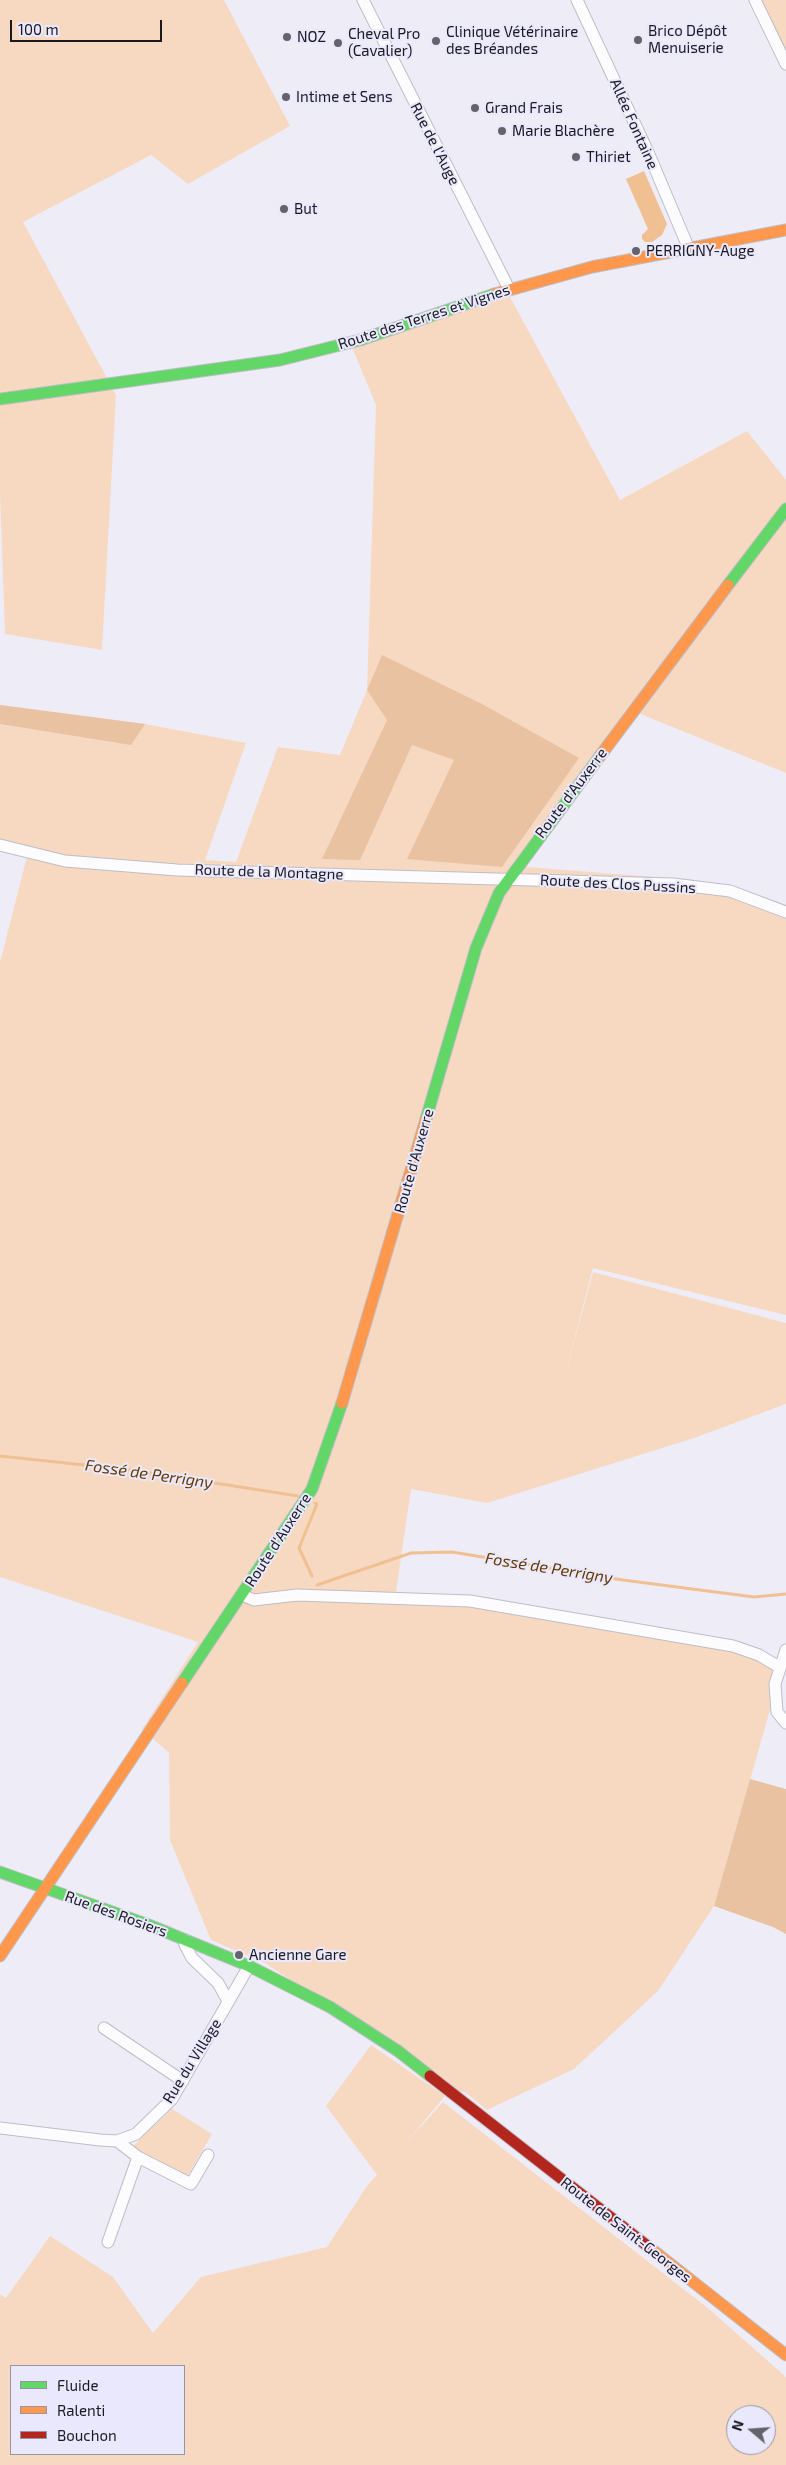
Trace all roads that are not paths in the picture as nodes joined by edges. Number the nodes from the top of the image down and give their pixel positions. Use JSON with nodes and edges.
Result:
{"nodes":[{"id":1,"x":362,"y":0,"type":"edge"},
{"id":2,"x":577,"y":0,"type":"edge"},
{"id":3,"x":755,"y":0,"type":"edge"},
{"id":4,"x":786,"y":64,"type":"edge"},
{"id":5,"x":786,"y":230,"type":"edge"},
{"id":6,"x":688,"y":249,"type":"junction"},
{"id":7,"x":508,"y":289,"type":"junction"},
{"id":8,"x":0,"y":399,"type":"edge"},
{"id":9,"x":786,"y":508,"type":"edge"},
{"id":10,"x":0,"y":845,"type":"edge"},
{"id":11,"x":507,"y":880,"type":"junction"},
{"id":12,"x":786,"y":912,"type":"edge"},
{"id":13,"x":242,"y":1595,"type":"junction"},
{"id":14,"x":786,"y":1650,"type":"edge"},
{"id":15,"x":779,"y":1667,"type":"junction"},
{"id":16,"x":786,"y":1723,"type":"edge"},
{"id":17,"x":0,"y":1872,"type":"edge"},
{"id":18,"x":45,"y":1889,"type":"junction"},
{"id":19,"x":186,"y":1940,"type":"junction"},
{"id":20,"x":0,"y":1956,"type":"edge"},
{"id":21,"x":249,"y":1966,"type":"junction"},
{"id":22,"x":228,"y":2001,"type":"junction"},
{"id":23,"x":104,"y":2028,"type":"dead end"},
{"id":24,"x":182,"y":2080,"type":"junction"},
{"id":25,"x":467,"y":2104,"type":"joint"},
{"id":26,"x":0,"y":2128,"type":"edge"},
{"id":27,"x":116,"y":2141,"type":"junction"},
{"id":28,"x":208,"y":2155,"type":"dead end"},
{"id":29,"x":138,"y":2157,"type":"junction"},
{"id":30,"x":108,"y":2242,"type":"dead end"},
{"id":31,"x":786,"y":2355,"type":"edge"}],
"edges":[{"from":1,"to":7,"type":"street","name":"Rue de l'Auge"},
{"from":2,"to":6,"type":"street","name":"Allée Fontaine"},
{"from":3,"to":4,"type":"street"},
{"from":5,"to":6,"type":"street","name":"Route des Terres et Vignes"},
{"from":6,"to":7,"type":"street","name":"Route des Terres et Vignes"},
{"from":7,"to":8,"type":"street","name":"Route des Terres et Vignes"},
{"from":9,"to":11,"type":"street","name":"Route d'Auxerre"},
{"from":10,"to":11,"type":"street","name":"Route de la Montagne"},
{"from":11,"to":12,"type":"street","name":"Route des Clos Pussins"},
{"from":11,"to":13,"type":"street","name":"Route d'Auxerre"},
{"from":13,"to":15,"type":"street"},
{"from":13,"to":18,"type":"street","name":"Route d'Auxerre"},
{"from":14,"to":15,"type":"street"},
{"from":15,"to":16,"type":"street"},
{"from":17,"to":18,"type":"street","name":"Rue des Rosiers"},
{"from":18,"to":19,"type":"street","name":"Rue des Rosiers"},
{"from":18,"to":20,"type":"street","name":"Route d'Auxerre"},
{"from":19,"to":21,"type":"street","name":"Rue des Rosiers"},
{"from":19,"to":22,"type":"street","name":"Rue des Rosiers"},
{"from":21,"to":22,"type":"street","name":"Rue du Village"},
{"from":21,"to":25,"type":"street","name":"Rue des Rosiers"},
{"from":22,"to":24,"type":"street","name":"Rue du Village"},
{"from":23,"to":24,"type":"street"},
{"from":24,"to":27,"type":"street","name":"Rue du Village"},
{"from":25,"to":31,"type":"street","name":"Route de Saint-Georges"},
{"from":26,"to":27,"type":"street","name":"Rue du Village"},
{"from":27,"to":29,"type":"street"},
{"from":28,"to":29,"type":"street"},
{"from":29,"to":30,"type":"street"}]}
